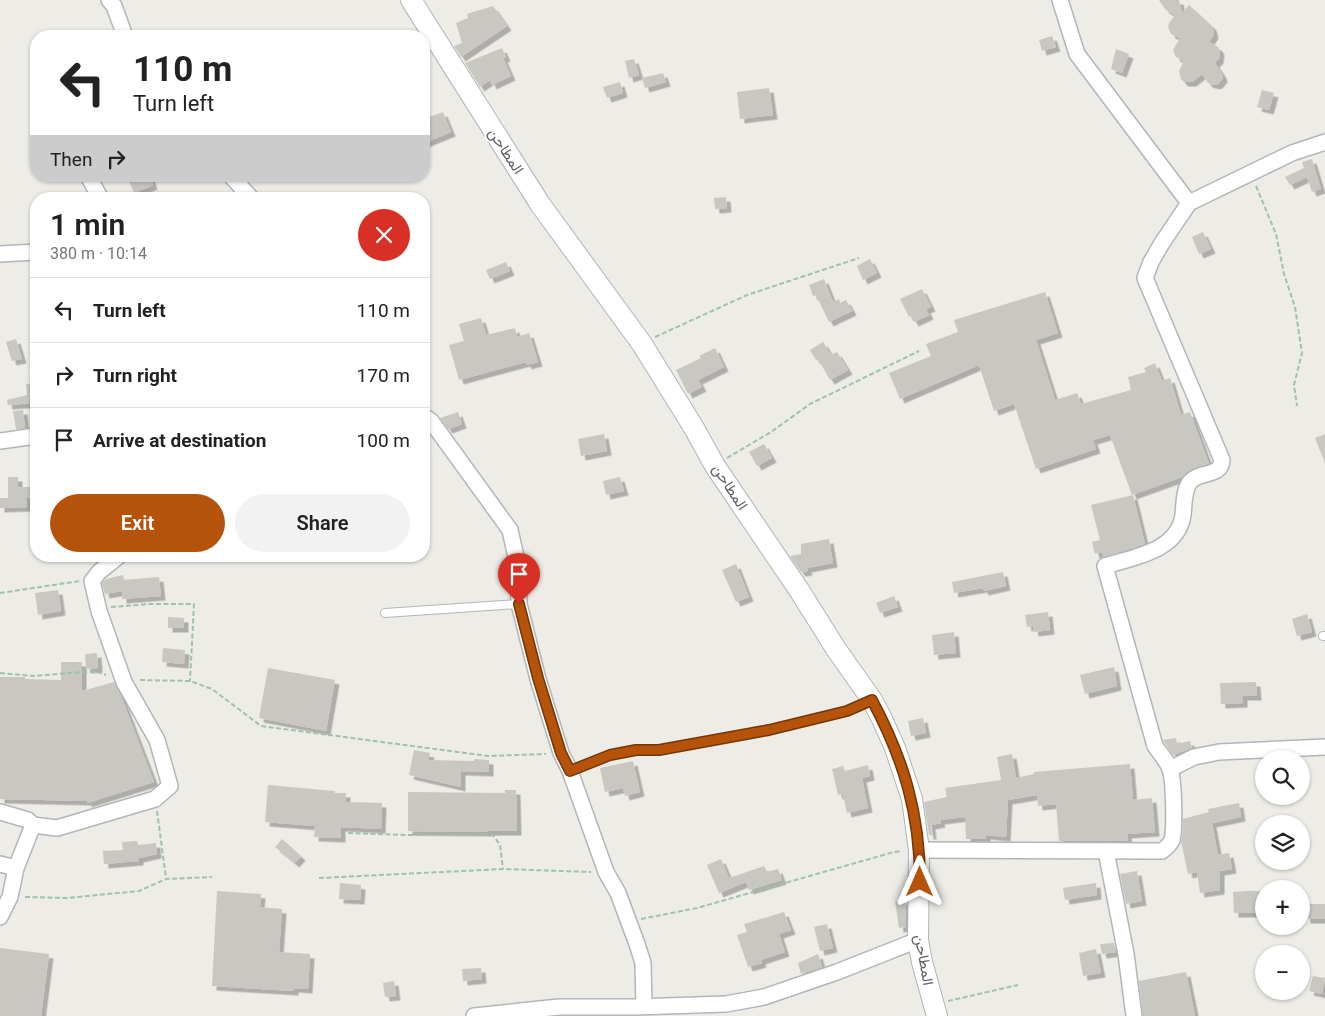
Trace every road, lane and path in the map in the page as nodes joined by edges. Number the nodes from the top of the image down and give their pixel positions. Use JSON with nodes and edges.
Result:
{"nodes":[{"id":1,"x":109,"y":0,"type":"edge"},
{"id":2,"x":411,"y":0,"type":"edge"},
{"id":3,"x":1060,"y":0,"type":"edge"},
{"id":4,"x":123,"y":30,"type":"edge"},
{"id":5,"x":430,"y":30,"type":"edge"},
{"id":6,"x":430,"y":30,"type":"edge"},
{"id":7,"x":1325,"y":142,"type":"edge"},
{"id":8,"x":1250,"y":173,"type":"junction"},
{"id":9,"x":236,"y":182,"type":"edge"},
{"id":10,"x":246,"y":192,"type":"edge"},
{"id":11,"x":1189,"y":203,"type":"junction"},
{"id":12,"x":30,"y":252,"type":"edge"},
{"id":13,"x":0,"y":254,"type":"edge"},
{"id":14,"x":859,"y":258,"type":"dead end"},
{"id":15,"x":642,"y":344,"type":"junction"},
{"id":16,"x":919,"y":351,"type":"dead end"},
{"id":17,"x":1297,"y":406,"type":"dead end"},
{"id":18,"x":430,"y":420,"type":"edge"},
{"id":19,"x":30,"y":437,"type":"edge"},
{"id":20,"x":0,"y":441,"type":"edge"},
{"id":21,"x":714,"y":466,"type":"junction"},
{"id":22,"x":112,"y":562,"type":"edge"},
{"id":23,"x":92,"y":581,"type":"junction"},
{"id":24,"x":0,"y":593,"type":"edge"},
{"id":25,"x":519,"y":604,"type":"junction"},
{"id":26,"x":99,"y":611,"type":"junction"},
{"id":27,"x":385,"y":613,"type":"dead end"},
{"id":28,"x":0,"y":673,"type":"edge"},
{"id":29,"x":124,"y":682,"type":"junction"},
{"id":30,"x":190,"y":682,"type":"junction"},
{"id":31,"x":872,"y":700,"type":"junction"},
{"id":32,"x":1325,"y":747,"type":"edge"},
{"id":33,"x":561,"y":753,"type":"junction"},
{"id":34,"x":1170,"y":769,"type":"junction"},
{"id":35,"x":570,"y":771,"type":"junction"},
{"id":36,"x":155,"y":799,"type":"junction"},
{"id":37,"x":0,"y":812,"type":"edge"},
{"id":38,"x":33,"y":825,"type":"junction"},
{"id":39,"x":348,"y":833,"type":"dead end"},
{"id":40,"x":919,"y":850,"type":"junction"},
{"id":41,"x":1106,"y":851,"type":"junction"},
{"id":42,"x":0,"y":864,"type":"edge"},
{"id":43,"x":16,"y":868,"type":"junction"},
{"id":44,"x":503,"y":870,"type":"junction"},
{"id":45,"x":606,"y":872,"type":"junction"},
{"id":46,"x":212,"y":877,"type":"dead end"},
{"id":47,"x":319,"y":878,"type":"dead end"},
{"id":48,"x":166,"y":879,"type":"junction"},
{"id":49,"x":10,"y":897,"type":"junction"},
{"id":50,"x":0,"y":917,"type":"edge"},
{"id":51,"x":630,"y":921,"type":"junction"},
{"id":52,"x":918,"y":940,"type":"junction"},
{"id":53,"x":1018,"y":985,"type":"dead end"},
{"id":54,"x":638,"y":1010,"type":"edge"},
{"id":55,"x":935,"y":1010,"type":"edge"},
{"id":56,"x":474,"y":1016,"type":"edge"},
{"id":57,"x":1134,"y":1016,"type":"edge"}],
"edges":[{"from":1,"to":4,"type":"street"},
{"from":2,"to":6,"type":"main road","name":"المطاحن"},
{"from":3,"to":11,"type":"street"},
{"from":5,"to":15,"type":"main road","name":"المطاحن"},
{"from":7,"to":8,"type":"street"},
{"from":8,"to":11,"type":"street"},
{"from":8,"to":17,"type":"path"},
{"from":9,"to":10,"type":"street"},
{"from":11,"to":34,"type":"street"},
{"from":12,"to":13,"type":"street"},
{"from":14,"to":15,"type":"path"},
{"from":15,"to":21,"type":"main road","name":"المطاحن"},
{"from":16,"to":21,"type":"path"},
{"from":18,"to":25,"type":"street"},
{"from":19,"to":20,"type":"street"},
{"from":21,"to":31,"type":"main road","name":"المطاحن"},
{"from":22,"to":23,"type":"street"},
{"from":23,"to":24,"type":"path"},
{"from":23,"to":26,"type":"street"},
{"from":25,"to":27,"type":"lane"},
{"from":25,"to":33,"type":"street"},
{"from":26,"to":29,"type":"street"},
{"from":26,"to":30,"type":"path"},
{"from":28,"to":29,"type":"path"},
{"from":29,"to":30,"type":"path"},
{"from":29,"to":36,"type":"street"},
{"from":30,"to":33,"type":"path"},
{"from":31,"to":35,"type":"lane"},
{"from":31,"to":40,"type":"main road","name":"المطاحن"},
{"from":32,"to":34,"type":"street"},
{"from":33,"to":35,"type":"street"},
{"from":34,"to":41,"type":"street"},
{"from":35,"to":45,"type":"street"},
{"from":36,"to":38,"type":"street"},
{"from":36,"to":48,"type":"path"},
{"from":37,"to":38,"type":"street"},
{"from":38,"to":43,"type":"street"},
{"from":39,"to":44,"type":"path"},
{"from":40,"to":41,"type":"street"},
{"from":40,"to":51,"type":"path"},
{"from":40,"to":52,"type":"main road","name":"المطاحن"},
{"from":41,"to":57,"type":"street"},
{"from":42,"to":43,"type":"street"},
{"from":43,"to":49,"type":"street"},
{"from":44,"to":45,"type":"path"},
{"from":44,"to":47,"type":"path"},
{"from":45,"to":51,"type":"street"},
{"from":46,"to":48,"type":"path"},
{"from":48,"to":49,"type":"path"},
{"from":49,"to":50,"type":"street"},
{"from":51,"to":54,"type":"street"},
{"from":52,"to":54,"type":"street"},
{"from":52,"to":55,"type":"main road","name":"المطاحن"},
{"from":53,"to":55,"type":"path"},
{"from":54,"to":56,"type":"street"}]}
